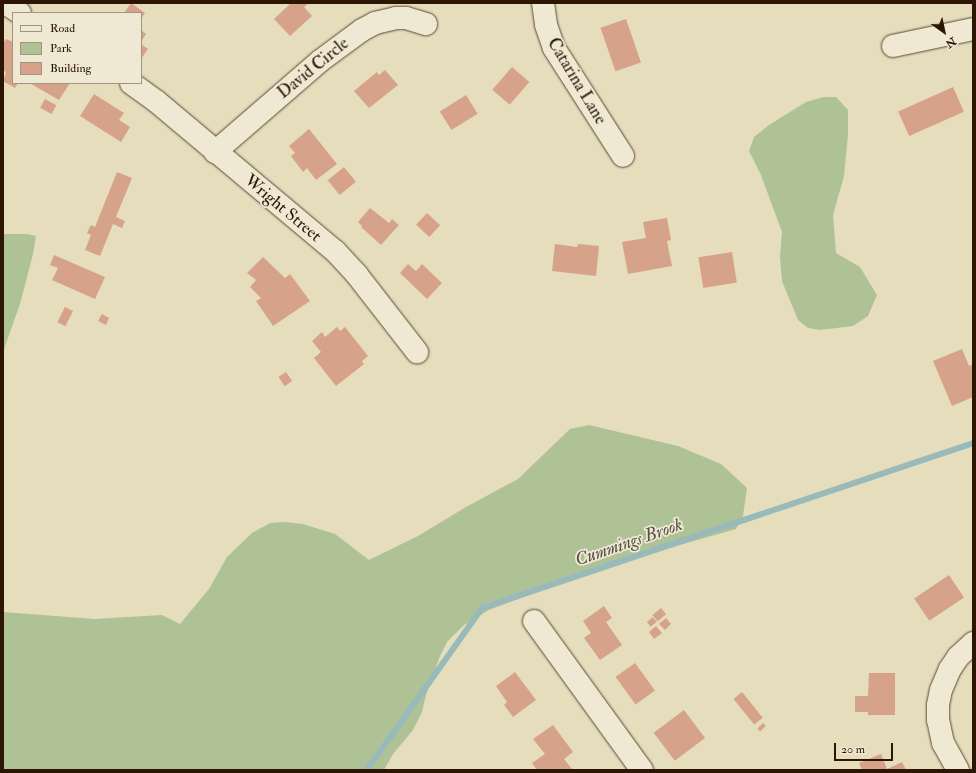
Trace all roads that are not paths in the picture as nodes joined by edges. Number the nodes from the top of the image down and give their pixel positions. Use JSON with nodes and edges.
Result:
{"nodes":[{"id":1,"x":5,"y":3,"type":"edge"},
{"id":2,"x":543,"y":3,"type":"edge"},
{"id":3,"x":18,"y":12,"type":"edge"},
{"id":4,"x":426,"y":24,"type":"dead end"},
{"id":5,"x":973,"y":29,"type":"edge"},
{"id":6,"x":893,"y":46,"type":"dead end"},
{"id":7,"x":132,"y":84,"type":"edge"},
{"id":8,"x":215,"y":152,"type":"junction"},
{"id":9,"x":623,"y":156,"type":"dead end"},
{"id":10,"x":417,"y":352,"type":"dead end"},
{"id":11,"x":534,"y":621,"type":"dead end"},
{"id":12,"x":973,"y":643,"type":"edge"},
{"id":13,"x":642,"y":770,"type":"edge"},
{"id":14,"x":958,"y":770,"type":"edge"}],
"edges":[{"from":1,"to":3,"type":"street"},
{"from":2,"to":9,"type":"street","name":"Catarina Lane"},
{"from":4,"to":8,"type":"street","name":"David Circle"},
{"from":5,"to":6,"type":"street"},
{"from":7,"to":8,"type":"street","name":"Wright Street"},
{"from":8,"to":10,"type":"street","name":"Wright Street"},
{"from":11,"to":13,"type":"street"},
{"from":12,"to":14,"type":"street"}]}
